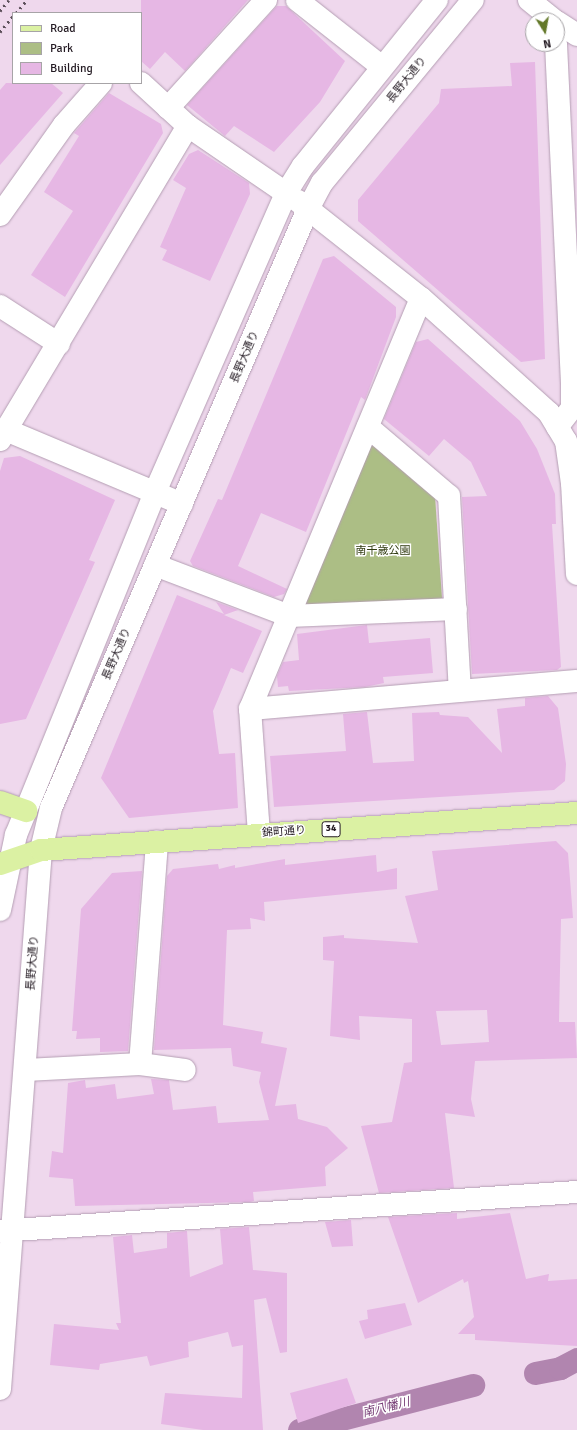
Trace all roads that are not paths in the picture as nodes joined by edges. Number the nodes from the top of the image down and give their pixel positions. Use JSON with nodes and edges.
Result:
{"nodes":[{"id":1,"x":266,"y":0,"type":"edge"},
{"id":2,"x":297,"y":0,"type":"edge"},
{"id":3,"x":437,"y":0,"type":"edge"},
{"id":4,"x":472,"y":0,"type":"edge"},
{"id":5,"x":529,"y":0,"type":"edge"},
{"id":6,"x":544,"y":12,"type":"edge"},
{"id":7,"x":565,"y":27,"type":"edge"},
{"id":8,"x":577,"y":35,"type":"edge"},
{"id":9,"x":556,"y":52,"type":"edge"},
{"id":10,"x":382,"y":67,"type":"junction"},
{"id":11,"x":142,"y":83,"type":"edge"},
{"id":12,"x":100,"y":84,"type":"edge"},
{"id":13,"x":168,"y":108,"type":"junction"},
{"id":14,"x":188,"y":126,"type":"junction"},
{"id":15,"x":286,"y":193,"type":"junction"},
{"id":16,"x":308,"y":209,"type":"junction"},
{"id":17,"x":0,"y":214,"type":"edge"},
{"id":18,"x":421,"y":298,"type":"junction"},
{"id":19,"x":0,"y":306,"type":"edge"},
{"id":20,"x":60,"y":344,"type":"junction"},
{"id":21,"x":368,"y":427,"type":"junction"},
{"id":22,"x":557,"y":427,"type":"junction"},
{"id":23,"x":3,"y":435,"type":"edge"},
{"id":24,"x":155,"y":492,"type":"junction"},
{"id":25,"x":182,"y":504,"type":"junction"},
{"id":26,"x":155,"y":565,"type":"junction"},
{"id":27,"x":577,"y":574,"type":"edge"},
{"id":28,"x":456,"y":609,"type":"junction"},
{"id":29,"x":289,"y":616,"type":"junction"},
{"id":30,"x":577,"y":681,"type":"edge"},
{"id":31,"x":460,"y":691,"type":"junction"},
{"id":32,"x":250,"y":710,"type":"junction"},
{"id":33,"x":0,"y":802,"type":"edge"},
{"id":34,"x":26,"y":811,"type":"junction"},
{"id":35,"x":577,"y":813,"type":"edge"},
{"id":36,"x":8,"y":832,"type":"edge"},
{"id":37,"x":259,"y":834,"type":"junction"},
{"id":38,"x":157,"y":842,"type":"junction"},
{"id":39,"x":42,"y":850,"type":"junction"},
{"id":40,"x":3,"y":861,"type":"edge"},
{"id":41,"x":0,"y":910,"type":"edge"},
{"id":42,"x":140,"y":1064,"type":"junction"},
{"id":43,"x":26,"y":1070,"type":"junction"},
{"id":44,"x":185,"y":1070,"type":"dead end"},
{"id":45,"x":577,"y":1192,"type":"edge"},
{"id":46,"x":6,"y":1230,"type":"edge"},
{"id":47,"x":0,"y":1389,"type":"edge"}],
"edges":[{"from":1,"to":13,"type":"street"},
{"from":2,"to":10,"type":"street"},
{"from":3,"to":10,"type":"street"},
{"from":4,"to":16,"type":"street","name":"長野大通り"},
{"from":5,"to":6,"type":"street"},
{"from":7,"to":8,"type":"street"},
{"from":9,"to":22,"type":"street"},
{"from":10,"to":15,"type":"street"},
{"from":11,"to":13,"type":"street"},
{"from":12,"to":17,"type":"street"},
{"from":13,"to":14,"type":"street"},
{"from":14,"to":15,"type":"street"},
{"from":14,"to":20,"type":"street"},
{"from":15,"to":16,"type":"street"},
{"from":15,"to":24,"type":"street"},
{"from":16,"to":18,"type":"street"},
{"from":16,"to":25,"type":"street","name":"長野大通り"},
{"from":18,"to":21,"type":"street"},
{"from":18,"to":22,"type":"street"},
{"from":19,"to":20,"type":"street"},
{"from":20,"to":23,"type":"street"},
{"from":21,"to":28,"type":"street"},
{"from":21,"to":29,"type":"street"},
{"from":22,"to":27,"type":"street"},
{"from":23,"to":24,"type":"street"},
{"from":24,"to":25,"type":"street"},
{"from":24,"to":34,"type":"street"},
{"from":25,"to":26,"type":"street","name":"長野大通り"},
{"from":26,"to":29,"type":"street"},
{"from":26,"to":39,"type":"street","name":"長野大通り"},
{"from":28,"to":29,"type":"street"},
{"from":28,"to":31,"type":"street"},
{"from":29,"to":32,"type":"street"},
{"from":30,"to":31,"type":"street"},
{"from":31,"to":32,"type":"street"},
{"from":32,"to":37,"type":"street"},
{"from":33,"to":34,"type":"main road"},
{"from":34,"to":36,"type":"street"},
{"from":35,"to":37,"type":"main road","name":"錦町通り","number":"34"},
{"from":36,"to":39,"type":"street"},
{"from":36,"to":40,"type":"street"},
{"from":37,"to":38,"type":"main road","name":"錦町通り","number":"34"},
{"from":38,"to":39,"type":"main road","name":"錦町通り","number":"34"},
{"from":38,"to":42,"type":"street"},
{"from":39,"to":40,"type":"main road","number":"34"},
{"from":39,"to":43,"type":"street","name":"長野大通り"},
{"from":40,"to":41,"type":"street"},
{"from":42,"to":43,"type":"street"},
{"from":42,"to":44,"type":"street"},
{"from":43,"to":46,"type":"street","name":"長野大通り"},
{"from":45,"to":46,"type":"street"},
{"from":46,"to":47,"type":"street","name":"長野大通り"}]}
